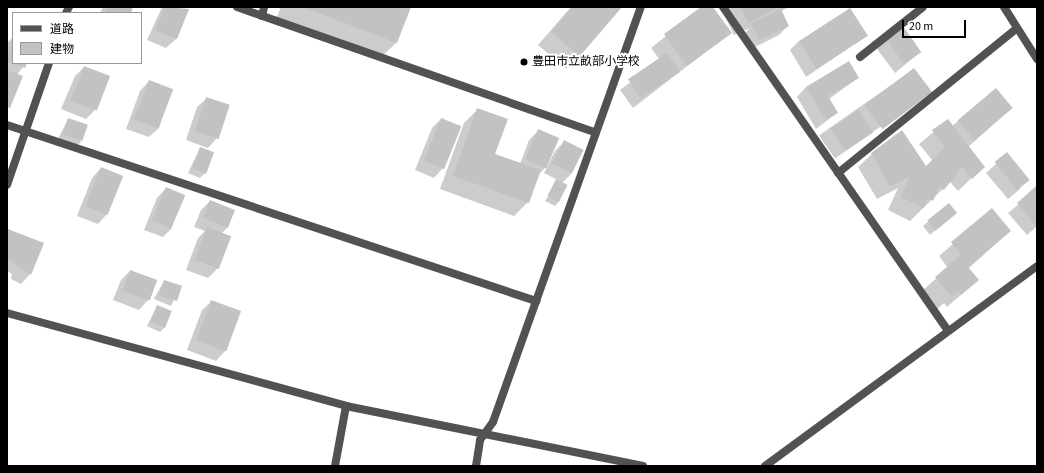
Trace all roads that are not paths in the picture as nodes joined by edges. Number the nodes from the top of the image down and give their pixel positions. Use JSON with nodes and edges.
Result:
{"nodes":[{"id":1,"x":237,"y":7,"type":"edge"},
{"id":2,"x":264,"y":7,"type":"edge"},
{"id":3,"x":641,"y":7,"type":"edge"},
{"id":4,"x":723,"y":7,"type":"edge"},
{"id":5,"x":923,"y":7,"type":"edge"},
{"id":6,"x":1004,"y":7,"type":"edge"},
{"id":7,"x":262,"y":16,"type":"junction"},
{"id":8,"x":1017,"y":28,"type":"junction"},
{"id":9,"x":860,"y":57,"type":"dead end"},
{"id":10,"x":1037,"y":59,"type":"edge"},
{"id":11,"x":49,"y":64,"type":"edge"},
{"id":12,"x":7,"y":125,"type":"edge"},
{"id":13,"x":26,"y":132,"type":"junction"},
{"id":14,"x":596,"y":133,"type":"junction"},
{"id":15,"x":838,"y":173,"type":"junction"},
{"id":16,"x":7,"y":185,"type":"edge"},
{"id":17,"x":1037,"y":266,"type":"edge"},
{"id":18,"x":536,"y":301,"type":"junction"},
{"id":19,"x":7,"y":313,"type":"edge"},
{"id":20,"x":947,"y":329,"type":"junction"},
{"id":21,"x":346,"y":406,"type":"junction"},
{"id":22,"x":484,"y":433,"type":"junction"},
{"id":23,"x":335,"y":466,"type":"edge"},
{"id":24,"x":476,"y":466,"type":"edge"},
{"id":25,"x":643,"y":466,"type":"edge"},
{"id":26,"x":765,"y":466,"type":"edge"}],
"edges":[{"from":1,"to":7,"type":"street"},
{"from":2,"to":7,"type":"street"},
{"from":3,"to":14,"type":"street"},
{"from":4,"to":15,"type":"street"},
{"from":5,"to":9,"type":"street"},
{"from":6,"to":8,"type":"street"},
{"from":7,"to":14,"type":"street"},
{"from":8,"to":10,"type":"street"},
{"from":8,"to":15,"type":"street"},
{"from":11,"to":13,"type":"street"},
{"from":12,"to":13,"type":"street"},
{"from":13,"to":16,"type":"street"},
{"from":13,"to":18,"type":"street"},
{"from":14,"to":18,"type":"street"},
{"from":15,"to":20,"type":"street"},
{"from":17,"to":20,"type":"street"},
{"from":18,"to":22,"type":"street"},
{"from":19,"to":21,"type":"street"},
{"from":20,"to":26,"type":"street"},
{"from":21,"to":22,"type":"street"},
{"from":21,"to":23,"type":"street"},
{"from":22,"to":24,"type":"street"},
{"from":22,"to":25,"type":"street"}]}
